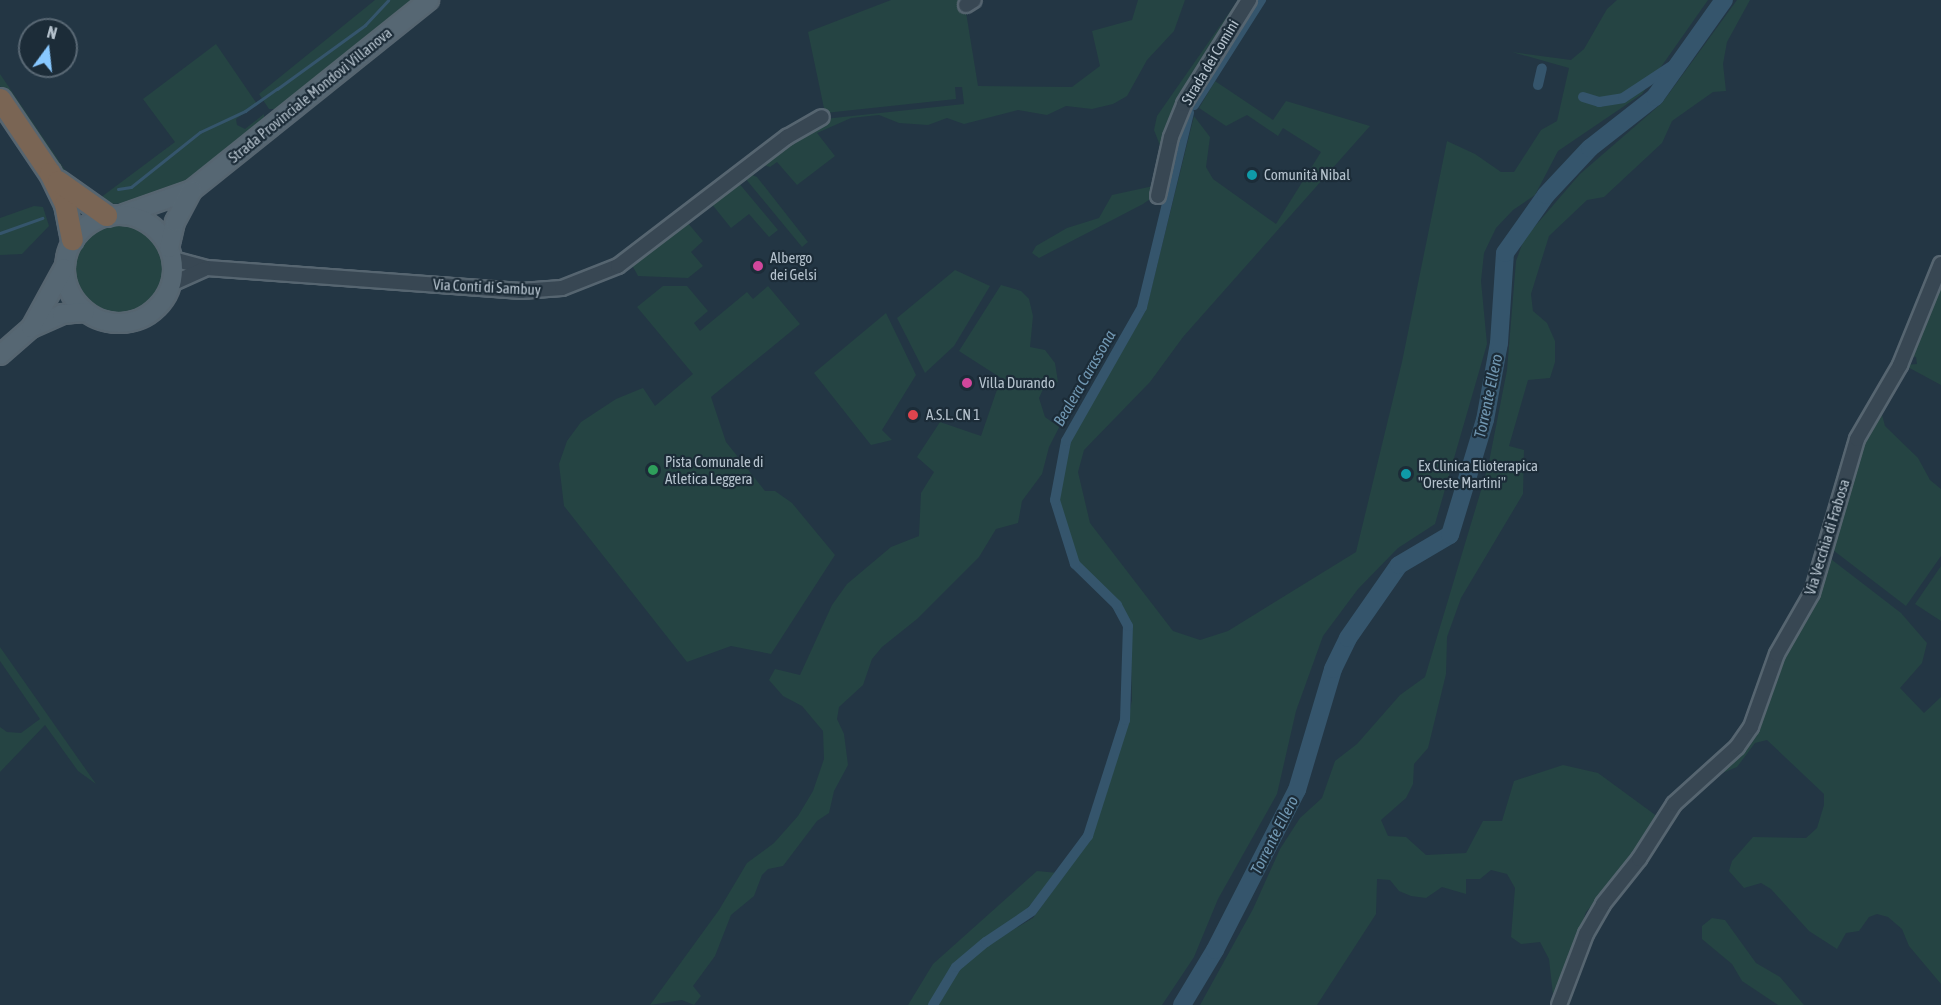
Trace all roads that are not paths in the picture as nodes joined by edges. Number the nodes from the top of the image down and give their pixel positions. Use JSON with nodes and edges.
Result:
{"nodes":[{"id":1,"x":429,"y":0,"type":"edge"},
{"id":2,"x":1249,"y":0,"type":"edge"},
{"id":3,"x":0,"y":99,"type":"edge"},
{"id":4,"x":822,"y":117,"type":"dead end"},
{"id":5,"x":50,"y":173,"type":"junction"},
{"id":6,"x":192,"y":190,"type":"junction"},
{"id":7,"x":1158,"y":196,"type":"dead end"},
{"id":8,"x":116,"y":215,"type":"junction"},
{"id":9,"x":72,"y":239,"type":"junction"},
{"id":10,"x":171,"y":253,"type":"junction"},
{"id":11,"x":1941,"y":264,"type":"edge"},
{"id":12,"x":64,"y":268,"type":"junction"},
{"id":13,"x":207,"y":268,"type":"junction"},
{"id":14,"x":171,"y":284,"type":"junction"},
{"id":15,"x":85,"y":312,"type":"junction"},
{"id":16,"x":31,"y":328,"type":"junction"},
{"id":17,"x":0,"y":355,"type":"edge"},
{"id":18,"x":1559,"y":1005,"type":"edge"}],
"edges":[{"from":1,"to":6,"type":"main road","name":"Strada Provinciale Mondovì Villanova"},
{"from":2,"to":7,"type":"street","name":"Strada dei Comini"},
{"from":3,"to":5,"type":"highway"},
{"from":4,"to":13,"type":"street","name":"Via Conti di Sambuy"},
{"from":5,"to":8,"type":"highway"},
{"from":5,"to":9,"type":"highway"},
{"from":6,"to":8,"type":"main road","name":"Strada Provinciale Mondovì Villanova"},
{"from":6,"to":10,"type":"main road","name":"Strada Provinciale Mondovì Villanova"},
{"from":8,"to":9,"type":"main road"},
{"from":8,"to":10,"type":"main road"},
{"from":9,"to":12,"type":"main road"},
{"from":10,"to":13,"type":"street","name":"Via Conti di Sambuy"},
{"from":10,"to":14,"type":"main road"},
{"from":11,"to":18,"type":"street","name":"Via Vecchia di Frabosa"},
{"from":12,"to":15,"type":"main road"},
{"from":12,"to":16,"type":"main road"},
{"from":13,"to":14,"type":"street","name":"Via Conti di Sambuy"},
{"from":14,"to":15,"type":"main road"},
{"from":15,"to":16,"type":"main road"},
{"from":16,"to":17,"type":"main road"}]}
